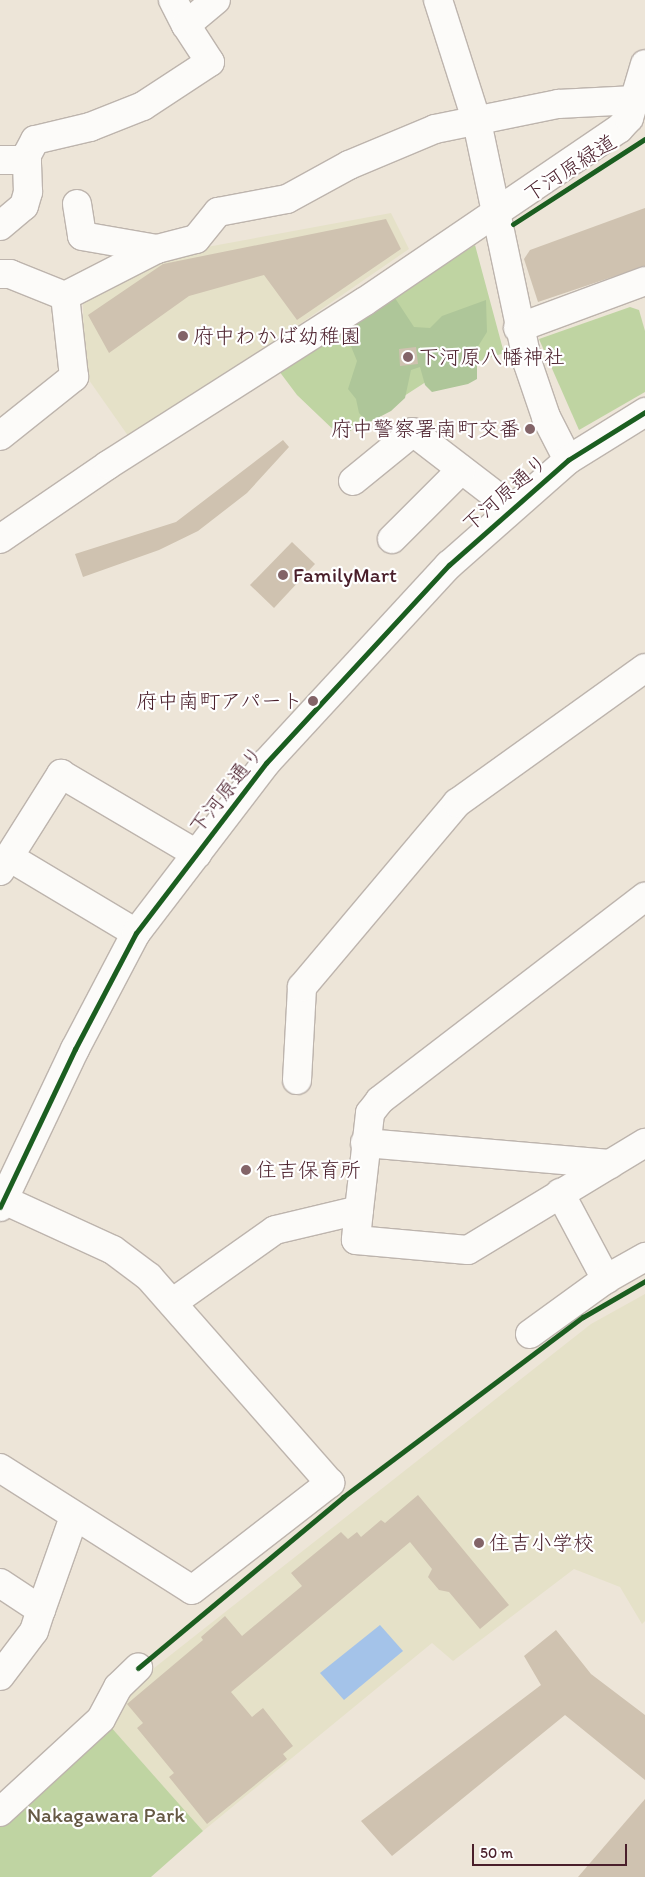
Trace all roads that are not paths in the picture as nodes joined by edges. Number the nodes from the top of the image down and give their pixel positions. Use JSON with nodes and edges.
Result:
{"nodes":[{"id":1,"x":173,"y":0,"type":"edge"},
{"id":2,"x":216,"y":0,"type":"edge"},
{"id":3,"x":438,"y":0,"type":"edge"},
{"id":4,"x":186,"y":25,"type":"junction"},
{"id":5,"x":645,"y":64,"type":"edge"},
{"id":6,"x":635,"y":100,"type":"junction"},
{"id":7,"x":477,"y":122,"type":"junction"},
{"id":8,"x":0,"y":160,"type":"edge"},
{"id":9,"x":27,"y":160,"type":"junction"},
{"id":10,"x":77,"y":204,"type":"dead end"},
{"id":11,"x":497,"y":213,"type":"junction"},
{"id":12,"x":0,"y":226,"type":"edge"},
{"id":13,"x":157,"y":249,"type":"junction"},
{"id":14,"x":0,"y":274,"type":"edge"},
{"id":15,"x":645,"y":281,"type":"edge"},
{"id":16,"x":65,"y":296,"type":"junction"},
{"id":17,"x":518,"y":328,"type":"junction"},
{"id":18,"x":645,"y":412,"type":"edge"},
{"id":19,"x":0,"y":436,"type":"edge"},
{"id":20,"x":568,"y":460,"type":"junction"},
{"id":21,"x":461,"y":470,"type":"junction"},
{"id":22,"x":353,"y":481,"type":"dead end"},
{"id":23,"x":512,"y":508,"type":"junction"},
{"id":24,"x":0,"y":539,"type":"edge"},
{"id":25,"x":392,"y":539,"type":"dead end"},
{"id":26,"x":645,"y":668,"type":"edge"},
{"id":27,"x":197,"y":854,"type":"junction"},
{"id":28,"x":4,"y":864,"type":"edge"},
{"id":29,"x":645,"y":897,"type":"edge"},
{"id":30,"x":136,"y":933,"type":"junction"},
{"id":31,"x":298,"y":1080,"type":"dead end"},
{"id":32,"x":365,"y":1143,"type":"junction"},
{"id":33,"x":645,"y":1143,"type":"edge"},
{"id":34,"x":610,"y":1164,"type":"junction"},
{"id":35,"x":9,"y":1165,"type":"edge"},
{"id":36,"x":560,"y":1193,"type":"junction"},
{"id":37,"x":2,"y":1203,"type":"edge"},
{"id":38,"x":359,"y":1210,"type":"junction"},
{"id":39,"x":645,"y":1257,"type":"edge"},
{"id":40,"x":606,"y":1279,"type":"junction"},
{"id":41,"x":172,"y":1303,"type":"junction"},
{"id":42,"x":530,"y":1334,"type":"dead end"},
{"id":43,"x":0,"y":1468,"type":"edge"},
{"id":44,"x":74,"y":1517,"type":"junction"},
{"id":45,"x":0,"y":1584,"type":"edge"},
{"id":46,"x":41,"y":1610,"type":"junction"},
{"id":47,"x":138,"y":1668,"type":"dead end"},
{"id":48,"x":0,"y":1676,"type":"edge"},
{"id":49,"x":0,"y":1812,"type":"edge"}],
"edges":[{"from":1,"to":4,"type":"street"},
{"from":2,"to":4,"type":"street"},
{"from":3,"to":7,"type":"street","name":"下河原通り"},
{"from":4,"to":9,"type":"street"},
{"from":5,"to":6,"type":"street"},
{"from":6,"to":7,"type":"street"},
{"from":6,"to":11,"type":"street"},
{"from":7,"to":11,"type":"street","name":"下河原通り"},
{"from":7,"to":13,"type":"street"},
{"from":8,"to":9,"type":"street"},
{"from":9,"to":12,"type":"street"},
{"from":10,"to":13,"type":"street"},
{"from":11,"to":17,"type":"street","name":"下河原通り"},
{"from":11,"to":24,"type":"street"},
{"from":13,"to":16,"type":"street"},
{"from":14,"to":16,"type":"street"},
{"from":15,"to":17,"type":"street"},
{"from":16,"to":19,"type":"street"},
{"from":17,"to":20,"type":"street","name":"下河原通り"},
{"from":18,"to":20,"type":"street"},
{"from":20,"to":23,"type":"street","name":"下河原通り"},
{"from":21,"to":22,"type":"street"},
{"from":21,"to":23,"type":"street"},
{"from":21,"to":25,"type":"street"},
{"from":23,"to":27,"type":"street","name":"下河原通り"},
{"from":26,"to":31,"type":"street"},
{"from":27,"to":28,"type":"street"},
{"from":27,"to":30,"type":"street","name":"下河原通り"},
{"from":28,"to":30,"type":"street"},
{"from":29,"to":32,"type":"street"},
{"from":30,"to":35,"type":"street","name":"下河原通り"},
{"from":32,"to":34,"type":"street"},
{"from":32,"to":38,"type":"street"},
{"from":33,"to":34,"type":"street"},
{"from":34,"to":36,"type":"street"},
{"from":35,"to":37,"type":"street","name":"下河原通り"},
{"from":36,"to":38,"type":"street"},
{"from":36,"to":40,"type":"street"},
{"from":37,"to":41,"type":"street"},
{"from":38,"to":41,"type":"street"},
{"from":39,"to":40,"type":"street"},
{"from":40,"to":42,"type":"street"},
{"from":41,"to":44,"type":"street"},
{"from":43,"to":44,"type":"street"},
{"from":44,"to":46,"type":"street"},
{"from":45,"to":46,"type":"street"},
{"from":46,"to":48,"type":"street"},
{"from":47,"to":49,"type":"street"}]}
